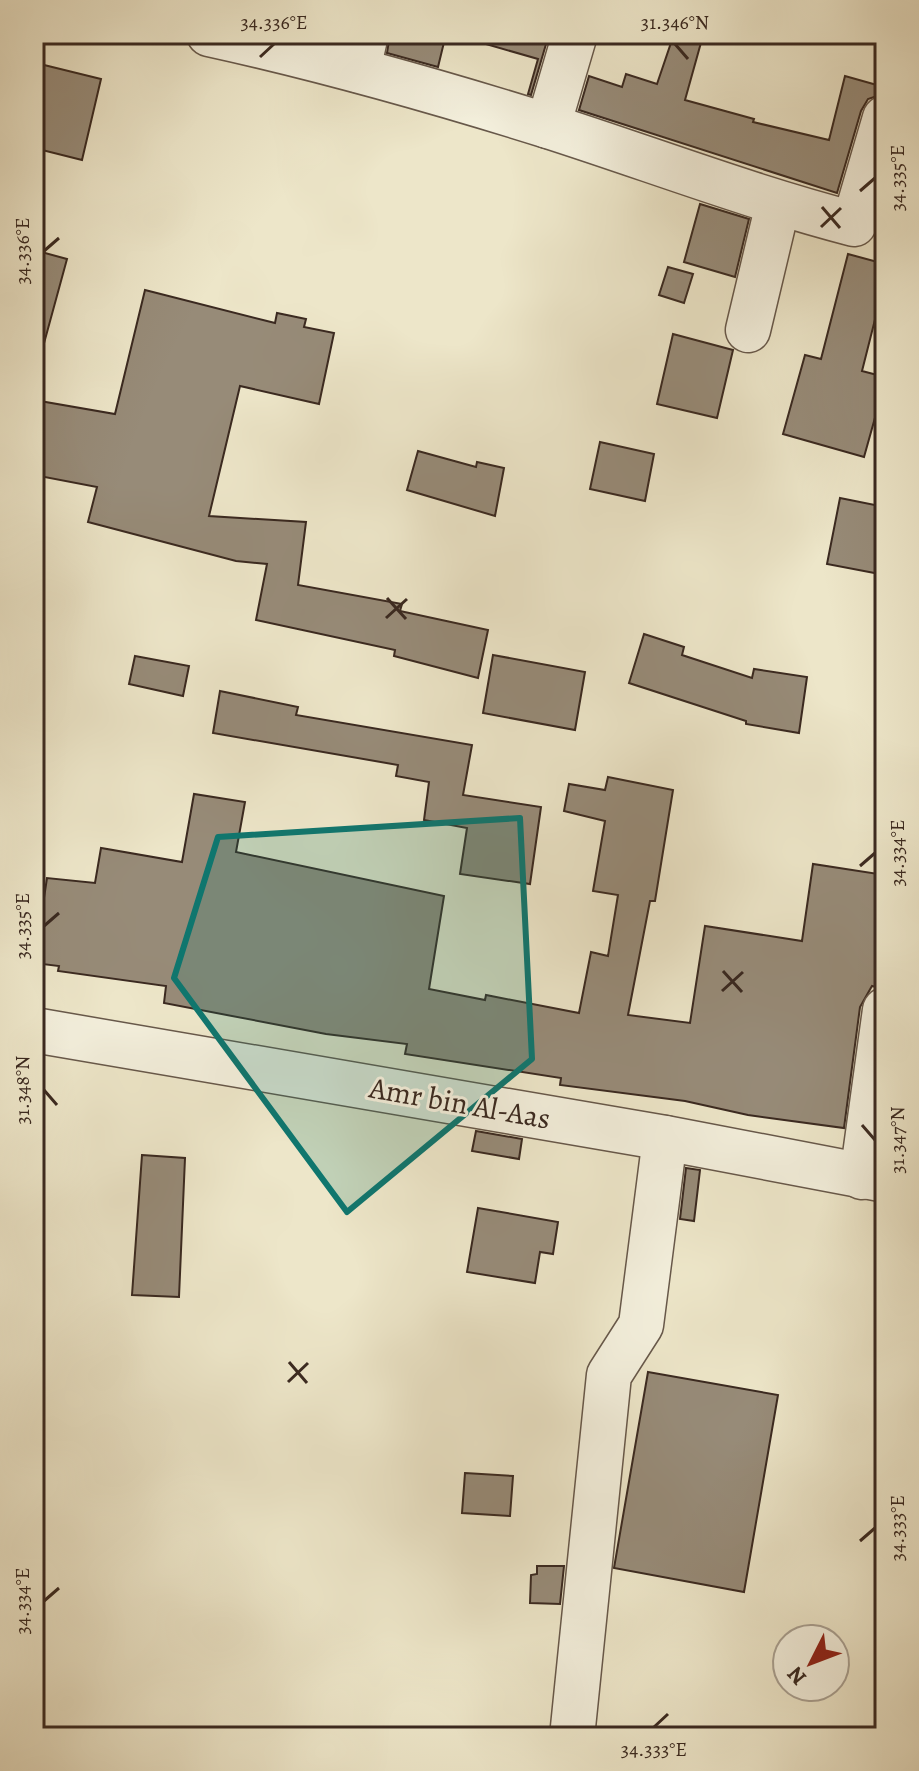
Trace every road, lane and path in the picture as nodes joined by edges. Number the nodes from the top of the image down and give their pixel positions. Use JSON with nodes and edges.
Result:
{"nodes":[{"id":1,"x":209,"y":34,"type":"edge"},
{"id":2,"x":575,"y":34,"type":"edge"},
{"id":3,"x":261,"y":40,"type":"edge"},
{"id":4,"x":362,"y":52,"type":"edge"},
{"id":5,"x":885,"y":118,"type":"edge"},
{"id":6,"x":548,"y":126,"type":"junction"},
{"id":7,"x":778,"y":204,"type":"junction"},
{"id":8,"x":748,"y":330,"type":"dead end"},
{"id":9,"x":885,"y":1010,"type":"edge"},
{"id":10,"x":34,"y":1030,"type":"edge"},
{"id":11,"x":665,"y":1138,"type":"junction"},
{"id":12,"x":874,"y":1178,"type":"edge"},
{"id":13,"x":572,"y":1737,"type":"edge"}],
"edges":[{"from":1,"to":3,"type":"street"},
{"from":2,"to":6,"type":"street"},
{"from":3,"to":4,"type":"street"},
{"from":4,"to":6,"type":"street"},
{"from":5,"to":7,"type":"street"},
{"from":6,"to":7,"type":"street"},
{"from":7,"to":8,"type":"street"},
{"from":9,"to":12,"type":"street"},
{"from":10,"to":11,"type":"street","name":"Amr bin Al-Aas"},
{"from":11,"to":12,"type":"street","name":"Amr bin Al-Aas"},
{"from":11,"to":13,"type":"street"}]}
